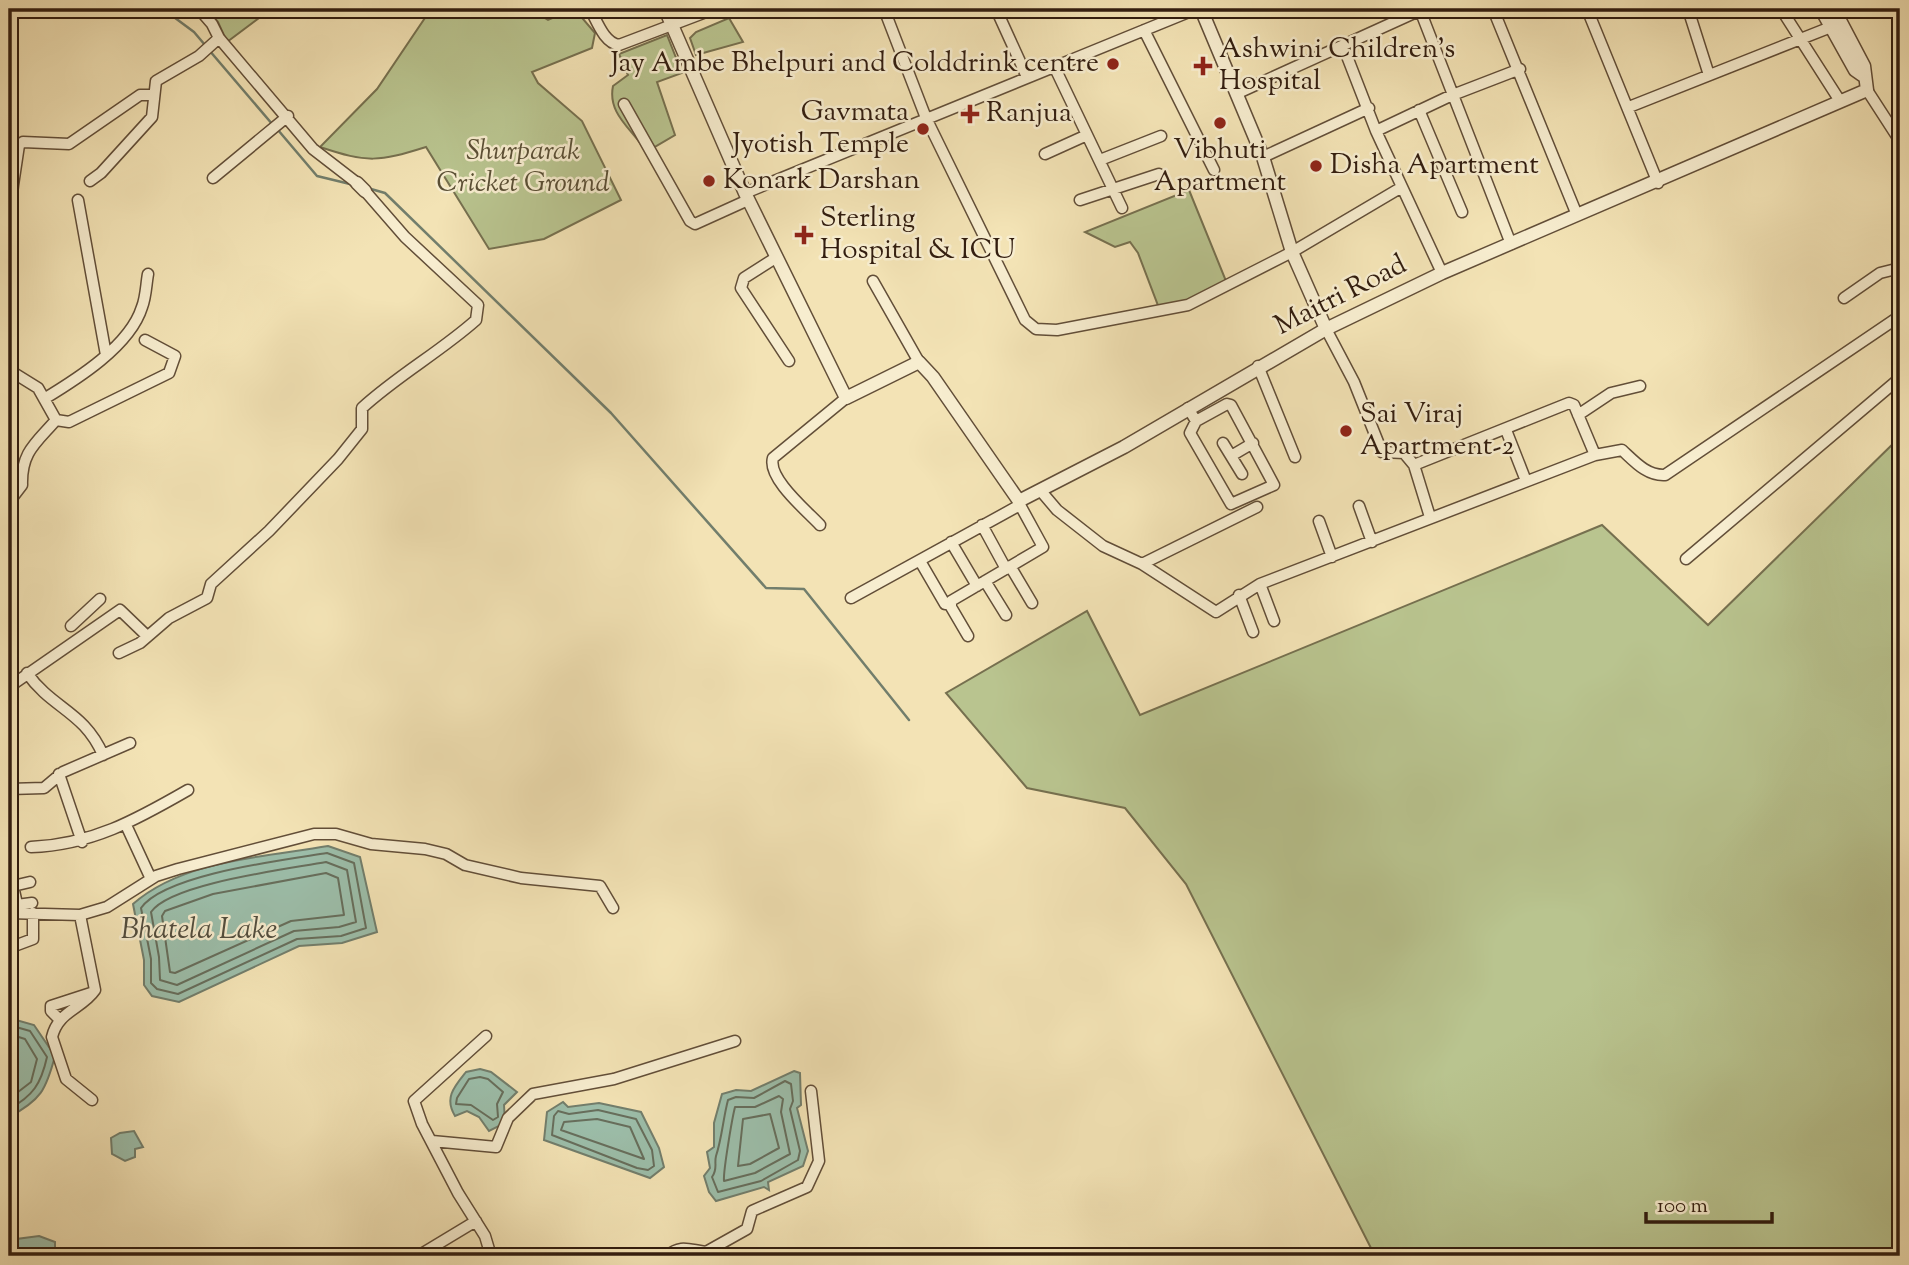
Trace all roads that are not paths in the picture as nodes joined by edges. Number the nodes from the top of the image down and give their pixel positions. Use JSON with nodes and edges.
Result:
{"nodes":[{"id":1,"x":199,"y":9,"type":"edge"},
{"id":2,"x":590,"y":9,"type":"edge"},
{"id":3,"x":665,"y":9,"type":"edge"},
{"id":4,"x":714,"y":9,"type":"edge"},
{"id":5,"x":884,"y":9,"type":"edge"},
{"id":6,"x":996,"y":9,"type":"edge"},
{"id":7,"x":1198,"y":9,"type":"edge"},
{"id":8,"x":1493,"y":9,"type":"edge"},
{"id":9,"x":1587,"y":9,"type":"edge"},
{"id":10,"x":1688,"y":9,"type":"edge"},
{"id":11,"x":1781,"y":9,"type":"edge"},
{"id":12,"x":1821,"y":9,"type":"edge"},
{"id":13,"x":1834,"y":9,"type":"edge"},
{"id":14,"x":1421,"y":10,"type":"edge"},
{"id":15,"x":671,"y":24,"type":"junction"},
{"id":16,"x":1831,"y":27,"type":"junction"},
{"id":17,"x":1144,"y":30,"type":"junction"},
{"id":18,"x":1800,"y":38,"type":"junction"},
{"id":19,"x":217,"y":40,"type":"junction"},
{"id":20,"x":1343,"y":46,"type":"junction"},
{"id":21,"x":1054,"y":66,"type":"junction"},
{"id":22,"x":1520,"y":69,"type":"junction"},
{"id":23,"x":1709,"y":75,"type":"junction"},
{"id":24,"x":1027,"y":77,"type":"junction"},
{"id":25,"x":1866,"y":84,"type":"junction"},
{"id":26,"x":1238,"y":93,"type":"junction"},
{"id":27,"x":154,"y":94,"type":"junction"},
{"id":28,"x":1450,"y":96,"type":"junction"},
{"id":29,"x":1840,"y":101,"type":"junction"},
{"id":30,"x":624,"y":104,"type":"dead end"},
{"id":31,"x":1629,"y":107,"type":"junction"},
{"id":32,"x":1369,"y":108,"type":"junction"},
{"id":33,"x":1419,"y":110,"type":"junction"},
{"id":34,"x":288,"y":116,"type":"junction"},
{"id":35,"x":926,"y":118,"type":"junction"},
{"id":36,"x":1376,"y":131,"type":"junction"},
{"id":37,"x":1087,"y":135,"type":"junction"},
{"id":38,"x":1161,"y":136,"type":"dead end"},
{"id":39,"x":1900,"y":141,"type":"edge"},
{"id":40,"x":1045,"y":154,"type":"dead end"},
{"id":41,"x":1263,"y":157,"type":"junction"},
{"id":42,"x":1100,"y":160,"type":"junction"},
{"id":43,"x":1214,"y":170,"type":"dead end"},
{"id":44,"x":1159,"y":174,"type":"dead end"},
{"id":45,"x":213,"y":178,"type":"dead end"},
{"id":46,"x":90,"y":181,"type":"dead end"},
{"id":47,"x":1658,"y":183,"type":"junction"},
{"id":48,"x":11,"y":185,"type":"edge"},
{"id":49,"x":1402,"y":187,"type":"junction"},
{"id":50,"x":1113,"y":189,"type":"junction"},
{"id":51,"x":747,"y":196,"type":"junction"},
{"id":52,"x":78,"y":200,"type":"dead end"},
{"id":53,"x":1080,"y":200,"type":"dead end"},
{"id":54,"x":1122,"y":208,"type":"dead end"},
{"id":55,"x":1462,"y":212,"type":"dead end"},
{"id":56,"x":1577,"y":215,"type":"junction"},
{"id":57,"x":9,"y":221,"type":"edge"},
{"id":58,"x":1511,"y":244,"type":"junction"},
{"id":59,"x":1292,"y":252,"type":"junction"},
{"id":60,"x":777,"y":257,"type":"junction"},
{"id":61,"x":1900,"y":268,"type":"edge"},
{"id":62,"x":1442,"y":273,"type":"junction"},
{"id":63,"x":148,"y":274,"type":"dead end"},
{"id":64,"x":873,"y":281,"type":"dead end"},
{"id":65,"x":1844,"y":298,"type":"dead end"},
{"id":66,"x":1900,"y":316,"type":"edge"},
{"id":67,"x":1326,"y":329,"type":"junction"},
{"id":68,"x":145,"y":340,"type":"dead end"},
{"id":69,"x":106,"y":355,"type":"junction"},
{"id":70,"x":789,"y":361,"type":"dead end"},
{"id":71,"x":919,"y":362,"type":"junction"},
{"id":72,"x":1258,"y":366,"type":"junction"},
{"id":73,"x":9,"y":370,"type":"edge"},
{"id":74,"x":1900,"y":378,"type":"edge"},
{"id":75,"x":1640,"y":386,"type":"dead end"},
{"id":76,"x":846,"y":398,"type":"junction"},
{"id":77,"x":44,"y":399,"type":"junction"},
{"id":78,"x":1188,"y":408,"type":"junction"},
{"id":79,"x":1578,"y":415,"type":"junction"},
{"id":80,"x":56,"y":421,"type":"junction"},
{"id":81,"x":1196,"y":421,"type":"junction"},
{"id":82,"x":1506,"y":430,"type":"junction"},
{"id":83,"x":1223,"y":443,"type":"dead end"},
{"id":84,"x":1252,"y":443,"type":"junction"},
{"id":85,"x":1595,"y":455,"type":"junction"},
{"id":86,"x":1231,"y":456,"type":"junction"},
{"id":87,"x":1295,"y":457,"type":"dead end"},
{"id":88,"x":1414,"y":464,"type":"junction"},
{"id":89,"x":1242,"y":474,"type":"dead end"},
{"id":90,"x":1525,"y":481,"type":"junction"},
{"id":91,"x":1040,"y":490,"type":"junction"},
{"id":92,"x":9,"y":502,"type":"edge"},
{"id":93,"x":1020,"y":503,"type":"junction"},
{"id":94,"x":1359,"y":506,"type":"dead end"},
{"id":95,"x":1257,"y":507,"type":"dead end"},
{"id":96,"x":1430,"y":517,"type":"junction"},
{"id":97,"x":1319,"y":521,"type":"dead end"},
{"id":98,"x":982,"y":525,"type":"junction"},
{"id":99,"x":821,"y":526,"type":"dead end"},
{"id":100,"x":951,"y":542,"type":"junction"},
{"id":101,"x":1372,"y":542,"type":"junction"},
{"id":102,"x":1332,"y":557,"type":"junction"},
{"id":103,"x":1686,"y":559,"type":"dead end"},
{"id":104,"x":919,"y":561,"type":"junction"},
{"id":105,"x":1142,"y":564,"type":"junction"},
{"id":106,"x":1008,"y":567,"type":"junction"},
{"id":107,"x":981,"y":583,"type":"junction"},
{"id":108,"x":1260,"y":584,"type":"junction"},
{"id":109,"x":1239,"y":595,"type":"junction"},
{"id":110,"x":851,"y":598,"type":"dead end"},
{"id":111,"x":100,"y":599,"type":"dead end"},
{"id":112,"x":1032,"y":603,"type":"dead end"},
{"id":113,"x":950,"y":604,"type":"junction"},
{"id":114,"x":1006,"y":615,"type":"dead end"},
{"id":115,"x":1274,"y":621,"type":"dead end"},
{"id":116,"x":1253,"y":632,"type":"dead end"},
{"id":117,"x":146,"y":635,"type":"junction"},
{"id":118,"x":968,"y":636,"type":"dead end"},
{"id":119,"x":81,"y":638,"type":"junction"},
{"id":120,"x":118,"y":653,"type":"dead end"},
{"id":121,"x":27,"y":673,"type":"junction"},
{"id":122,"x":9,"y":687,"type":"edge"},
{"id":123,"x":130,"y":743,"type":"dead end"},
{"id":124,"x":103,"y":755,"type":"junction"},
{"id":125,"x":59,"y":774,"type":"junction"},
{"id":126,"x":9,"y":789,"type":"edge"},
{"id":127,"x":188,"y":790,"type":"dead end"},
{"id":128,"x":126,"y":825,"type":"junction"},
{"id":129,"x":82,"y":842,"type":"junction"},
{"id":130,"x":31,"y":847,"type":"dead end"},
{"id":131,"x":151,"y":879,"type":"junction"},
{"id":132,"x":30,"y":881,"type":"dead end"},
{"id":133,"x":32,"y":908,"type":"junction"},
{"id":134,"x":613,"y":908,"type":"dead end"},
{"id":135,"x":15,"y":910,"type":"edge"},
{"id":136,"x":80,"y":915,"type":"junction"},
{"id":137,"x":9,"y":948,"type":"edge"},
{"id":138,"x":486,"y":1036,"type":"dead end"},
{"id":139,"x":735,"y":1041,"type":"dead end"},
{"id":140,"x":811,"y":1091,"type":"dead end"},
{"id":141,"x":92,"y":1100,"type":"dead end"},
{"id":142,"x":432,"y":1142,"type":"junction"},
{"id":143,"x":476,"y":1221,"type":"junction"},
{"id":144,"x":418,"y":1256,"type":"edge"},
{"id":145,"x":491,"y":1256,"type":"edge"},
{"id":146,"x":667,"y":1256,"type":"edge"}],
"edges":[{"from":1,"to":19,"type":"street"},
{"from":2,"to":15,"type":"street"},
{"from":3,"to":15,"type":"street"},
{"from":4,"to":15,"type":"street"},
{"from":5,"to":35,"type":"street"},
{"from":6,"to":24,"type":"street"},
{"from":7,"to":17,"type":"street"},
{"from":7,"to":26,"type":"street"},
{"from":8,"to":22,"type":"street"},
{"from":9,"to":31,"type":"street"},
{"from":10,"to":23,"type":"street"},
{"from":11,"to":18,"type":"street"},
{"from":12,"to":16,"type":"street"},
{"from":13,"to":25,"type":"street"},
{"from":14,"to":20,"type":"street"},
{"from":14,"to":28,"type":"street"},
{"from":15,"to":51,"type":"street"},
{"from":16,"to":18,"type":"street"},
{"from":16,"to":25,"type":"street"},
{"from":17,"to":21,"type":"street"},
{"from":17,"to":43,"type":"street"},
{"from":18,"to":23,"type":"street"},
{"from":18,"to":29,"type":"street"},
{"from":19,"to":27,"type":"street"},
{"from":19,"to":34,"type":"street"},
{"from":20,"to":26,"type":"street"},
{"from":20,"to":32,"type":"street"},
{"from":21,"to":24,"type":"street"},
{"from":21,"to":37,"type":"street"},
{"from":22,"to":28,"type":"street"},
{"from":22,"to":56,"type":"street"},
{"from":23,"to":31,"type":"street"},
{"from":24,"to":35,"type":"street"},
{"from":25,"to":29,"type":"street","name":"Maitri Road"},
{"from":25,"to":39,"type":"street"},
{"from":26,"to":41,"type":"street"},
{"from":27,"to":46,"type":"street"},
{"from":27,"to":48,"type":"street"},
{"from":28,"to":33,"type":"street"},
{"from":28,"to":58,"type":"street"},
{"from":29,"to":47,"type":"street","name":"Maitri Road"},
{"from":30,"to":51,"type":"street"},
{"from":31,"to":47,"type":"street"},
{"from":32,"to":36,"type":"street"},
{"from":32,"to":41,"type":"street"},
{"from":33,"to":36,"type":"street"},
{"from":33,"to":55,"type":"street"},
{"from":34,"to":45,"type":"street"},
{"from":34,"to":117,"type":"street"},
{"from":35,"to":51,"type":"street"},
{"from":35,"to":59,"type":"street"},
{"from":36,"to":49,"type":"street"},
{"from":37,"to":40,"type":"street"},
{"from":37,"to":42,"type":"street"},
{"from":38,"to":42,"type":"street"},
{"from":41,"to":59,"type":"street"},
{"from":42,"to":50,"type":"street"},
{"from":44,"to":50,"type":"street"},
{"from":47,"to":56,"type":"street","name":"Maitri Road"},
{"from":48,"to":57,"type":"street"},
{"from":49,"to":59,"type":"street"},
{"from":49,"to":62,"type":"street"},
{"from":50,"to":53,"type":"street"},
{"from":50,"to":54,"type":"street"},
{"from":51,"to":60,"type":"street"},
{"from":52,"to":69,"type":"street"},
{"from":56,"to":58,"type":"street","name":"Maitri Road"},
{"from":58,"to":62,"type":"street","name":"Maitri Road"},
{"from":59,"to":67,"type":"street"},
{"from":60,"to":70,"type":"street"},
{"from":60,"to":76,"type":"street"},
{"from":61,"to":65,"type":"street"},
{"from":62,"to":67,"type":"street","name":"Maitri Road"},
{"from":63,"to":69,"type":"street"},
{"from":64,"to":71,"type":"street"},
{"from":66,"to":85,"type":"street"},
{"from":67,"to":72,"type":"street","name":"Maitri Road"},
{"from":67,"to":88,"type":"street"},
{"from":68,"to":80,"type":"street"},
{"from":69,"to":77,"type":"street"},
{"from":71,"to":76,"type":"street"},
{"from":71,"to":93,"type":"street"},
{"from":72,"to":78,"type":"street","name":"Maitri Road"},
{"from":72,"to":87,"type":"street"},
{"from":73,"to":77,"type":"street"},
{"from":74,"to":103,"type":"street"},
{"from":75,"to":79,"type":"street"},
{"from":76,"to":99,"type":"street"},
{"from":77,"to":80,"type":"street"},
{"from":78,"to":81,"type":"street"},
{"from":78,"to":91,"type":"street","name":"Maitri Road"},
{"from":79,"to":82,"type":"street"},
{"from":79,"to":85,"type":"street"},
{"from":80,"to":92,"type":"street"},
{"from":81,"to":84,"type":"street"},
{"from":81,"to":84,"type":"street"},
{"from":82,"to":88,"type":"street"},
{"from":82,"to":90,"type":"street"},
{"from":83,"to":86,"type":"street"},
{"from":84,"to":86,"type":"street"},
{"from":85,"to":90,"type":"street"},
{"from":86,"to":89,"type":"street"},
{"from":88,"to":96,"type":"street"},
{"from":90,"to":96,"type":"street"},
{"from":91,"to":93,"type":"street","name":"Maitri Road"},
{"from":91,"to":105,"type":"street"},
{"from":93,"to":98,"type":"street","name":"Maitri Road"},
{"from":93,"to":106,"type":"street"},
{"from":94,"to":101,"type":"street"},
{"from":95,"to":105,"type":"street"},
{"from":96,"to":101,"type":"street"},
{"from":97,"to":102,"type":"street"},
{"from":98,"to":100,"type":"street","name":"Maitri Road"},
{"from":98,"to":106,"type":"street"},
{"from":100,"to":104,"type":"street","name":"Maitri Road"},
{"from":100,"to":107,"type":"street"},
{"from":101,"to":102,"type":"street"},
{"from":102,"to":108,"type":"street"},
{"from":104,"to":110,"type":"street","name":"Maitri Road"},
{"from":104,"to":113,"type":"street"},
{"from":105,"to":109,"type":"street"},
{"from":106,"to":107,"type":"street"},
{"from":106,"to":112,"type":"street"},
{"from":107,"to":113,"type":"street"},
{"from":107,"to":114,"type":"street"},
{"from":108,"to":109,"type":"street"},
{"from":108,"to":115,"type":"street"},
{"from":109,"to":116,"type":"street"},
{"from":111,"to":119,"type":"street"},
{"from":113,"to":118,"type":"street"},
{"from":117,"to":119,"type":"street"},
{"from":117,"to":120,"type":"street"},
{"from":119,"to":121,"type":"street"},
{"from":121,"to":122,"type":"street"},
{"from":121,"to":124,"type":"street"},
{"from":123,"to":124,"type":"street"},
{"from":124,"to":125,"type":"street"},
{"from":125,"to":126,"type":"street"},
{"from":125,"to":129,"type":"street"},
{"from":127,"to":128,"type":"street"},
{"from":128,"to":129,"type":"street"},
{"from":128,"to":131,"type":"street"},
{"from":129,"to":130,"type":"street"},
{"from":131,"to":134,"type":"street"},
{"from":131,"to":136,"type":"street"},
{"from":132,"to":135,"type":"street"},
{"from":133,"to":135,"type":"street"},
{"from":133,"to":136,"type":"street"},
{"from":133,"to":137,"type":"street"},
{"from":136,"to":141,"type":"street"},
{"from":138,"to":142,"type":"street"},
{"from":139,"to":142,"type":"street"},
{"from":140,"to":146,"type":"street"},
{"from":142,"to":143,"type":"street"},
{"from":143,"to":144,"type":"street"},
{"from":143,"to":145,"type":"street"}]}
